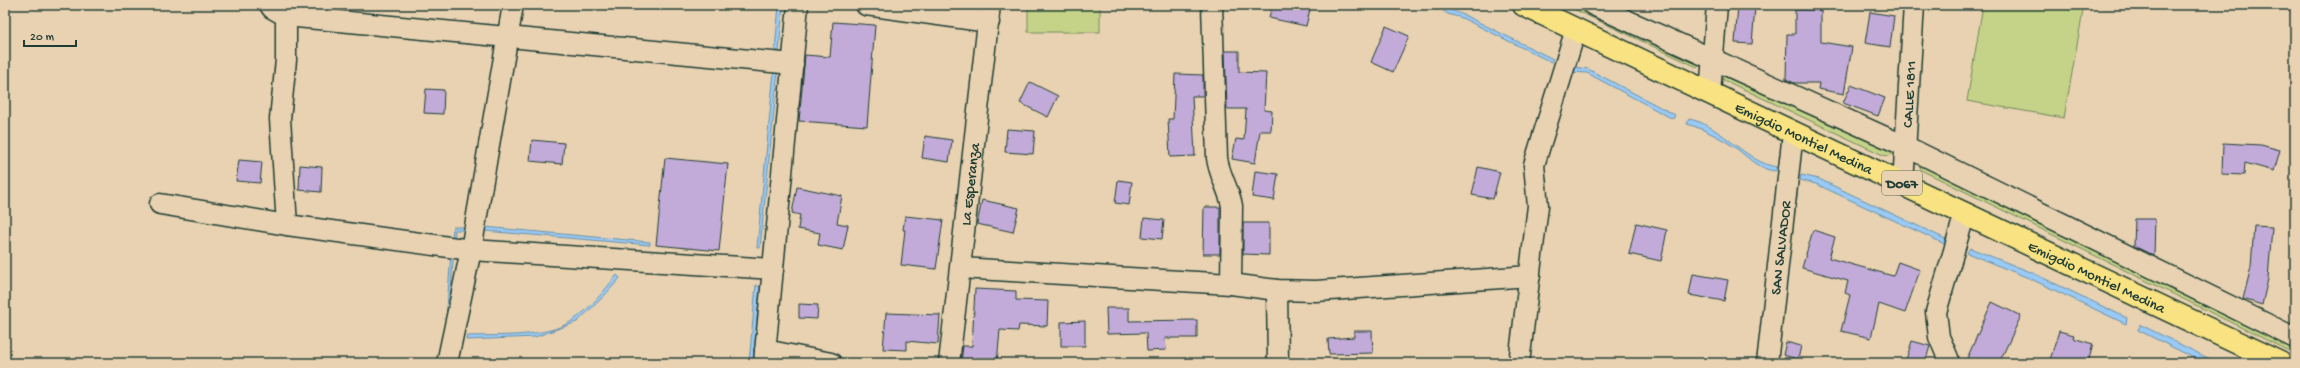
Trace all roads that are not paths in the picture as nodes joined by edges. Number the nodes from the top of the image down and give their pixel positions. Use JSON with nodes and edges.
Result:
{"nodes":[{"id":1,"x":513,"y":5,"type":"edge"},
{"id":2,"x":798,"y":5,"type":"edge"},
{"id":3,"x":866,"y":5,"type":"edge"},
{"id":4,"x":1212,"y":5,"type":"edge"},
{"id":5,"x":1524,"y":5,"type":"edge"},
{"id":6,"x":1593,"y":5,"type":"edge"},
{"id":7,"x":1716,"y":5,"type":"edge"},
{"id":8,"x":1914,"y":5,"type":"edge"},
{"id":9,"x":278,"y":10,"type":"edge"},
{"id":10,"x":990,"y":14,"type":"edge"},
{"id":11,"x":1576,"y":30,"type":"junction"},
{"id":12,"x":508,"y":37,"type":"junction"},
{"id":13,"x":1712,"y":58,"type":"junction"},
{"id":14,"x":793,"y":64,"type":"junction"},
{"id":15,"x":1710,"y":93,"type":"junction"},
{"id":16,"x":1793,"y":133,"type":"junction"},
{"id":17,"x":1905,"y":146,"type":"junction"},
{"id":18,"x":1903,"y":184,"type":"junction"},
{"id":19,"x":160,"y":204,"type":"dead end"},
{"id":20,"x":1965,"y":213,"type":"junction"},
{"id":21,"x":287,"y":225,"type":"junction"},
{"id":22,"x":471,"y":250,"type":"junction"},
{"id":23,"x":961,"y":268,"type":"junction"},
{"id":24,"x":773,"y":269,"type":"junction"},
{"id":25,"x":1530,"y":276,"type":"junction"},
{"id":26,"x":1231,"y":284,"type":"junction"},
{"id":27,"x":1277,"y":290,"type":"junction"},
{"id":28,"x":2295,"y":338,"type":"edge"},
{"id":29,"x":765,"y":357,"type":"edge"},
{"id":30,"x":1948,"y":358,"type":"dead end"},
{"id":31,"x":2273,"y":361,"type":"edge"},
{"id":32,"x":447,"y":363,"type":"edge"},
{"id":33,"x":831,"y":363,"type":"edge"},
{"id":34,"x":948,"y":363,"type":"edge"},
{"id":35,"x":1278,"y":363,"type":"edge"},
{"id":36,"x":1519,"y":363,"type":"edge"},
{"id":37,"x":1767,"y":363,"type":"edge"}],
"edges":[{"from":1,"to":12,"type":"street"},
{"from":2,"to":14,"type":"street"},
{"from":3,"to":10,"type":"street"},
{"from":4,"to":26,"type":"street"},
{"from":5,"to":11,"type":"main road","name":"Emigdio Montiel Medina","number":"D067"},
{"from":6,"to":13,"type":"street"},
{"from":7,"to":13,"type":"street"},
{"from":8,"to":17,"type":"street","name":"CALLE 1811"},
{"from":9,"to":12,"type":"street"},
{"from":9,"to":21,"type":"street"},
{"from":10,"to":23,"type":"street","name":"La Esperanza"},
{"from":11,"to":15,"type":"main road","name":"Emigdio Montiel Medina","number":"D067"},
{"from":11,"to":25,"type":"street"},
{"from":12,"to":14,"type":"street"},
{"from":12,"to":22,"type":"street"},
{"from":13,"to":15,"type":"street"},
{"from":13,"to":17,"type":"street"},
{"from":14,"to":24,"type":"street"},
{"from":15,"to":16,"type":"main road","name":"Emigdio Montiel Medina","number":"D067"},
{"from":16,"to":18,"type":"main road","name":"Emigdio Montiel Medina","number":"D067"},
{"from":16,"to":37,"type":"street","name":"SAN SALVADOR"},
{"from":17,"to":18,"type":"street","name":"CALLE 1811"},
{"from":17,"to":28,"type":"street"},
{"from":18,"to":20,"type":"main road","name":"Emigdio Montiel Medina","number":"D067"},
{"from":19,"to":21,"type":"street"},
{"from":20,"to":30,"type":"street"},
{"from":20,"to":31,"type":"main road","name":"Emigdio Montiel Medina","number":"D067"},
{"from":21,"to":22,"type":"street"},
{"from":22,"to":24,"type":"street"},
{"from":22,"to":32,"type":"street"},
{"from":23,"to":26,"type":"street"},
{"from":23,"to":34,"type":"street","name":"La Esperanza"},
{"from":24,"to":29,"type":"street"},
{"from":25,"to":27,"type":"street"},
{"from":25,"to":36,"type":"street"},
{"from":26,"to":27,"type":"street"},
{"from":27,"to":35,"type":"street"},
{"from":29,"to":33,"type":"street"}]}
